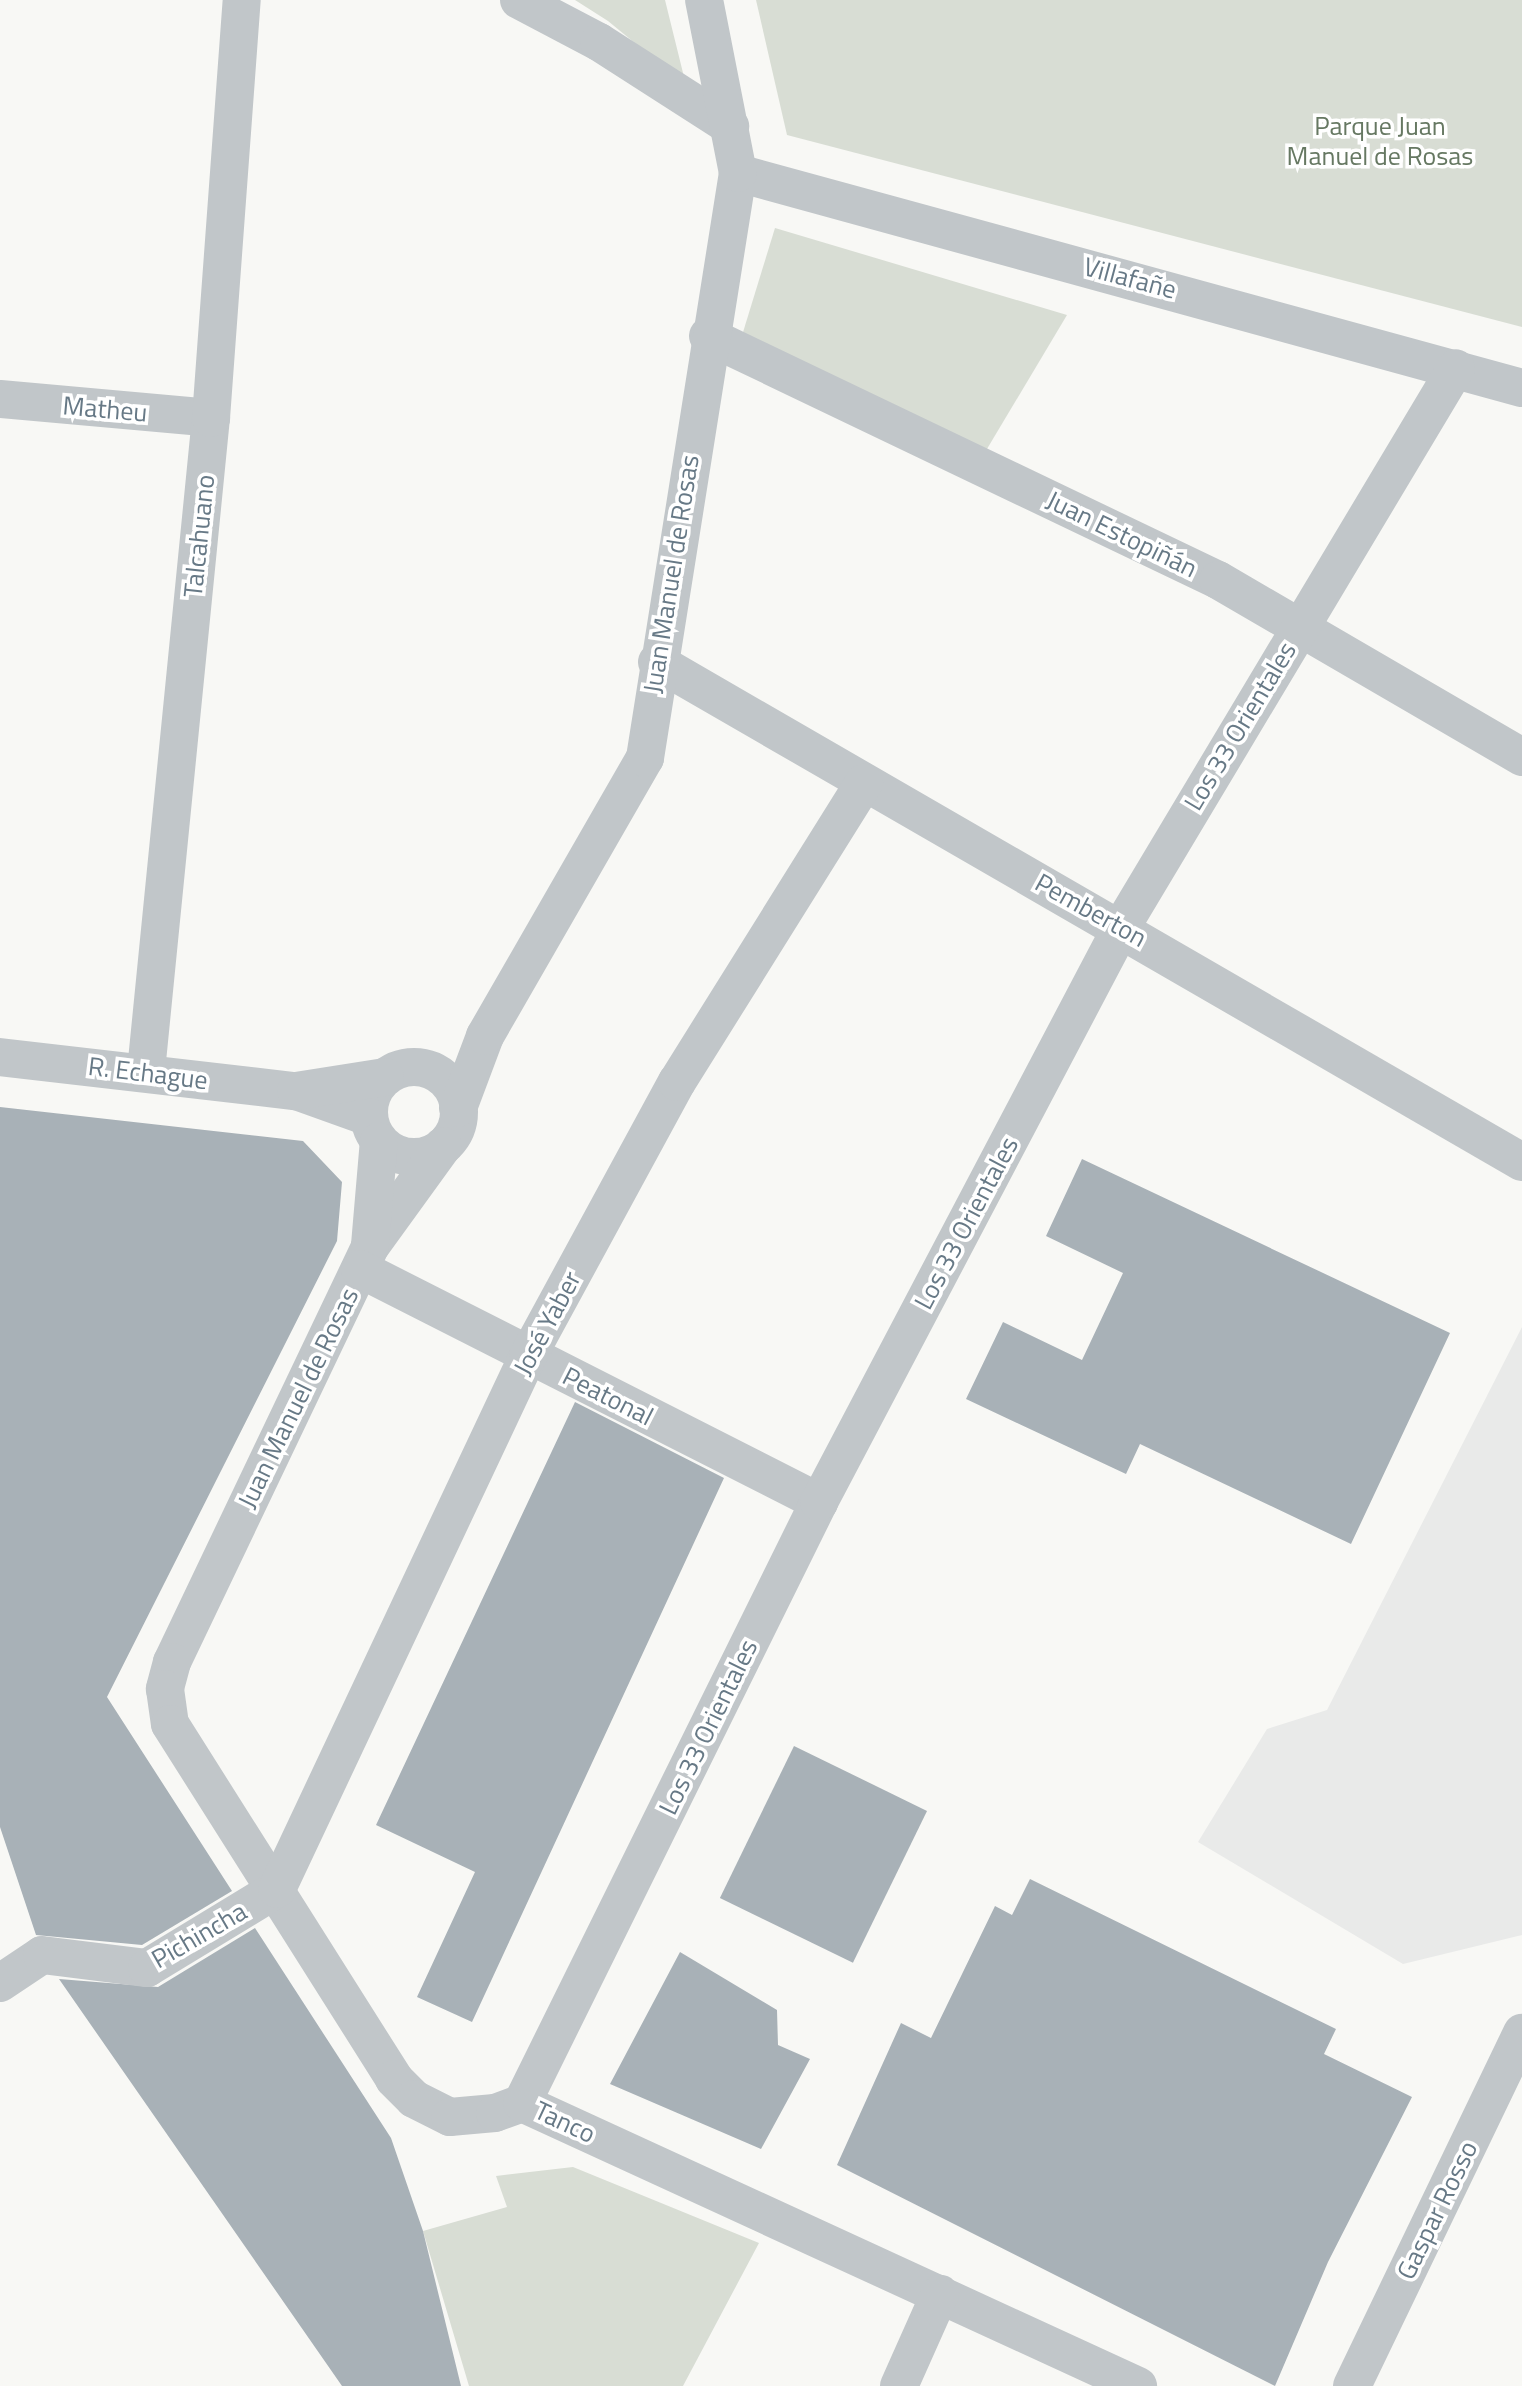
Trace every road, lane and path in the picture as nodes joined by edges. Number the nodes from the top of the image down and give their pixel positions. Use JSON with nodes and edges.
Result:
{"nodes":[{"id":1,"x":242,"y":0,"type":"edge"},
{"id":2,"x":519,"y":0,"type":"edge"},
{"id":3,"x":704,"y":0,"type":"edge"},
{"id":4,"x":730,"y":126,"type":"junction"},
{"id":5,"x":738,"y":173,"type":"junction"},
{"id":6,"x":708,"y":336,"type":"junction"},
{"id":7,"x":1456,"y":368,"type":"junction"},
{"id":8,"x":1522,"y":388,"type":"edge"},
{"id":9,"x":0,"y":399,"type":"edge"},
{"id":10,"x":211,"y":418,"type":"junction"},
{"id":11,"x":1300,"y":624,"type":"junction"},
{"id":12,"x":657,"y":662,"type":"junction"},
{"id":13,"x":1522,"y":757,"type":"edge"},
{"id":14,"x":864,"y":783,"type":"junction"},
{"id":15,"x":1122,"y":926,"type":"junction"},
{"id":16,"x":485,"y":1036,"type":"junction"},
{"id":17,"x":0,"y":1057,"type":"edge"},
{"id":18,"x":146,"y":1071,"type":"junction"},
{"id":19,"x":394,"y":1072,"type":"junction"},
{"id":20,"x":296,"y":1091,"type":"junction"},
{"id":21,"x":458,"y":1108,"type":"junction"},
{"id":22,"x":374,"y":1129,"type":"junction"},
{"id":23,"x":443,"y":1146,"type":"junction"},
{"id":24,"x":1522,"y":1162,"type":"edge"},
{"id":25,"x":365,"y":1258,"type":"junction"},
{"id":26,"x":528,"y":1356,"type":"junction"},
{"id":27,"x":820,"y":1502,"type":"junction"},
{"id":28,"x":172,"y":1662,"type":"joint"},
{"id":29,"x":277,"y":1889,"type":"junction"},
{"id":30,"x":0,"y":1983,"type":"edge"},
{"id":31,"x":1522,"y":2033,"type":"edge"},
{"id":32,"x":522,"y":2103,"type":"junction"},
{"id":33,"x":940,"y":2294,"type":"junction"},
{"id":34,"x":899,"y":2386,"type":"edge"},
{"id":35,"x":1138,"y":2386,"type":"edge"},
{"id":36,"x":1352,"y":2386,"type":"edge"}],
"edges":[{"from":1,"to":10,"type":"street","name":"Talcahuano"},
{"from":2,"to":4,"type":"street"},
{"from":3,"to":4,"type":"street","name":"Juan Manuel de Rosas"},
{"from":4,"to":5,"type":"street","name":"Juan Manuel de Rosas"},
{"from":5,"to":6,"type":"street","name":"Juan Manuel de Rosas"},
{"from":5,"to":7,"type":"street","name":"Villafañe"},
{"from":6,"to":11,"type":"street","name":"Juan Estopiñán"},
{"from":6,"to":12,"type":"street","name":"Juan Manuel de Rosas"},
{"from":7,"to":8,"type":"street","name":"Villafañe"},
{"from":7,"to":11,"type":"street","name":"Los 33 Orientales"},
{"from":9,"to":10,"type":"street","name":"Matheu"},
{"from":10,"to":18,"type":"street","name":"Talcahuano"},
{"from":11,"to":13,"type":"street","name":"Juan Estopiñán"},
{"from":11,"to":15,"type":"street","name":"Los 33 Orientales"},
{"from":12,"to":14,"type":"street","name":"Pemberton"},
{"from":12,"to":16,"type":"street","name":"Juan Manuel de Rosas"},
{"from":14,"to":15,"type":"street","name":"Pemberton"},
{"from":14,"to":26,"type":"street","name":"José Yaber"},
{"from":15,"to":24,"type":"street","name":"Pemberton"},
{"from":15,"to":27,"type":"street","name":"Los 33 Orientales"},
{"from":16,"to":19,"type":"street"},
{"from":16,"to":21,"type":"street","name":"Juan Manuel de Rosas"},
{"from":17,"to":18,"type":"street","name":"R. Echague"},
{"from":18,"to":20,"type":"street","name":"R. Echague"},
{"from":19,"to":20,"type":"street","name":"R. Echague"},
{"from":19,"to":21,"type":"street"},
{"from":19,"to":22,"type":"street"},
{"from":20,"to":22,"type":"street","name":"R. Echague"},
{"from":21,"to":23,"type":"street"},
{"from":22,"to":23,"type":"street"},
{"from":22,"to":25,"type":"street"},
{"from":23,"to":25,"type":"street","name":"Juan Manuel de Rosas"},
{"from":25,"to":26,"type":"street","name":"Peatonal"},
{"from":25,"to":28,"type":"street","name":"Juan Manuel de Rosas"},
{"from":26,"to":27,"type":"street","name":"Peatonal"},
{"from":26,"to":29,"type":"street","name":"José Yaber"},
{"from":27,"to":32,"type":"street","name":"Los 33 Orientales"},
{"from":28,"to":29,"type":"street","name":"Tanco"},
{"from":29,"to":30,"type":"street","name":"Pichincha"},
{"from":29,"to":32,"type":"street","name":"Tanco"},
{"from":31,"to":36,"type":"street","name":"Gaspar Rosso"},
{"from":32,"to":33,"type":"street","name":"Tanco"},
{"from":33,"to":34,"type":"street"},
{"from":33,"to":35,"type":"street","name":"Tanco"}]}
